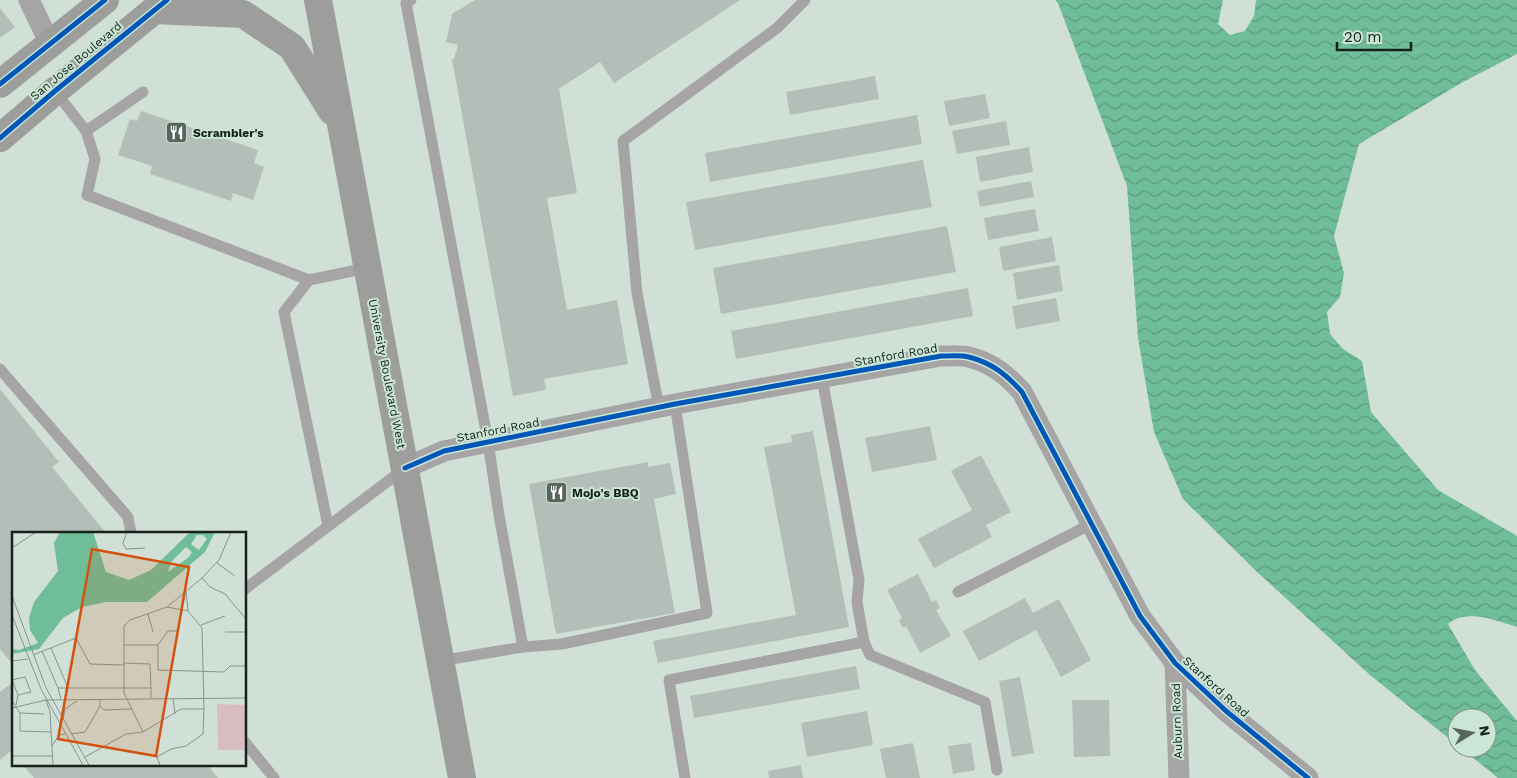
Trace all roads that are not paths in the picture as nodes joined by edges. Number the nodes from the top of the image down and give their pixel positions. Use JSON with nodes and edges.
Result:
{"nodes":[{"id":1,"x":29,"y":0,"type":"edge"},
{"id":2,"x":104,"y":0,"type":"edge"},
{"id":3,"x":318,"y":0,"type":"edge"},
{"id":4,"x":805,"y":0,"type":"edge"},
{"id":5,"x":408,"y":1,"type":"edge"},
{"id":6,"x":160,"y":5,"type":"edge"},
{"id":7,"x":50,"y":44,"type":"junction"},
{"id":8,"x":0,"y":84,"type":"edge"},
{"id":9,"x":55,"y":91,"type":"junction"},
{"id":10,"x":143,"y":92,"type":"dead end"},
{"id":11,"x":340,"y":123,"type":"junction"},
{"id":12,"x":86,"y":131,"type":"junction"},
{"id":13,"x":0,"y":138,"type":"edge"},
{"id":14,"x":367,"y":268,"type":"junction"},
{"id":15,"x":309,"y":280,"type":"junction"},
{"id":16,"x":0,"y":369,"type":"edge"},
{"id":17,"x":822,"y":378,"type":"junction"},
{"id":18,"x":667,"y":406,"type":"junction"},
{"id":19,"x":488,"y":442,"type":"junction"},
{"id":20,"x":405,"y":468,"type":"junction"},
{"id":21,"x":1091,"y":524,"type":"junction"},
{"id":22,"x":328,"y":526,"type":"junction"},
{"id":23,"x":130,"y":532,"type":"edge"},
{"id":24,"x":246,"y":588,"type":"edge"},
{"id":25,"x":958,"y":592,"type":"dead end"},
{"id":26,"x":864,"y":642,"type":"junction"},
{"id":27,"x":523,"y":647,"type":"junction"},
{"id":28,"x":440,"y":661,"type":"junction"},
{"id":29,"x":1174,"y":663,"type":"junction"},
{"id":30,"x":246,"y":743,"type":"edge"},
{"id":31,"x":998,"y":770,"type":"dead end"},
{"id":32,"x":274,"y":778,"type":"edge"},
{"id":33,"x":462,"y":778,"type":"edge"},
{"id":34,"x":685,"y":778,"type":"edge"},
{"id":35,"x":1179,"y":778,"type":"edge"},
{"id":36,"x":1308,"y":778,"type":"edge"}],
"edges":[{"from":1,"to":7,"type":"street"},
{"from":2,"to":7,"type":"main road"},
{"from":3,"to":11,"type":"main road","name":"University Boulevard West"},
{"from":4,"to":18,"type":"lane"},
{"from":5,"to":19,"type":"lane"},
{"from":6,"to":9,"type":"main road","name":"San Jose Boulevard"},
{"from":6,"to":11,"type":"main road"},
{"from":7,"to":8,"type":"main road"},
{"from":9,"to":12,"type":"lane"},
{"from":9,"to":13,"type":"main road","name":"San Jose Boulevard"},
{"from":10,"to":12,"type":"lane"},
{"from":11,"to":14,"type":"main road","name":"University Boulevard West"},
{"from":12,"to":15,"type":"lane"},
{"from":14,"to":15,"type":"lane"},
{"from":14,"to":20,"type":"main road","name":"University Boulevard West"},
{"from":15,"to":22,"type":"lane"},
{"from":16,"to":23,"type":"lane"},
{"from":17,"to":18,"type":"street","name":"Stanford Road"},
{"from":17,"to":21,"type":"street","name":"Stanford Road"},
{"from":17,"to":26,"type":"lane"},
{"from":18,"to":19,"type":"street","name":"Stanford Road"},
{"from":18,"to":27,"type":"lane"},
{"from":19,"to":20,"type":"street","name":"Stanford Road"},
{"from":19,"to":27,"type":"lane"},
{"from":20,"to":22,"type":"lane"},
{"from":20,"to":28,"type":"main road","name":"University Boulevard West"},
{"from":21,"to":25,"type":"lane"},
{"from":21,"to":29,"type":"street","name":"Stanford Road"},
{"from":22,"to":24,"type":"lane"},
{"from":26,"to":31,"type":"lane"},
{"from":26,"to":34,"type":"lane"},
{"from":27,"to":28,"type":"lane"},
{"from":28,"to":33,"type":"main road","name":"University Boulevard West"},
{"from":29,"to":35,"type":"street","name":"Auburn Road"},
{"from":29,"to":36,"type":"street","name":"Stanford Road"},
{"from":30,"to":32,"type":"lane"}]}
